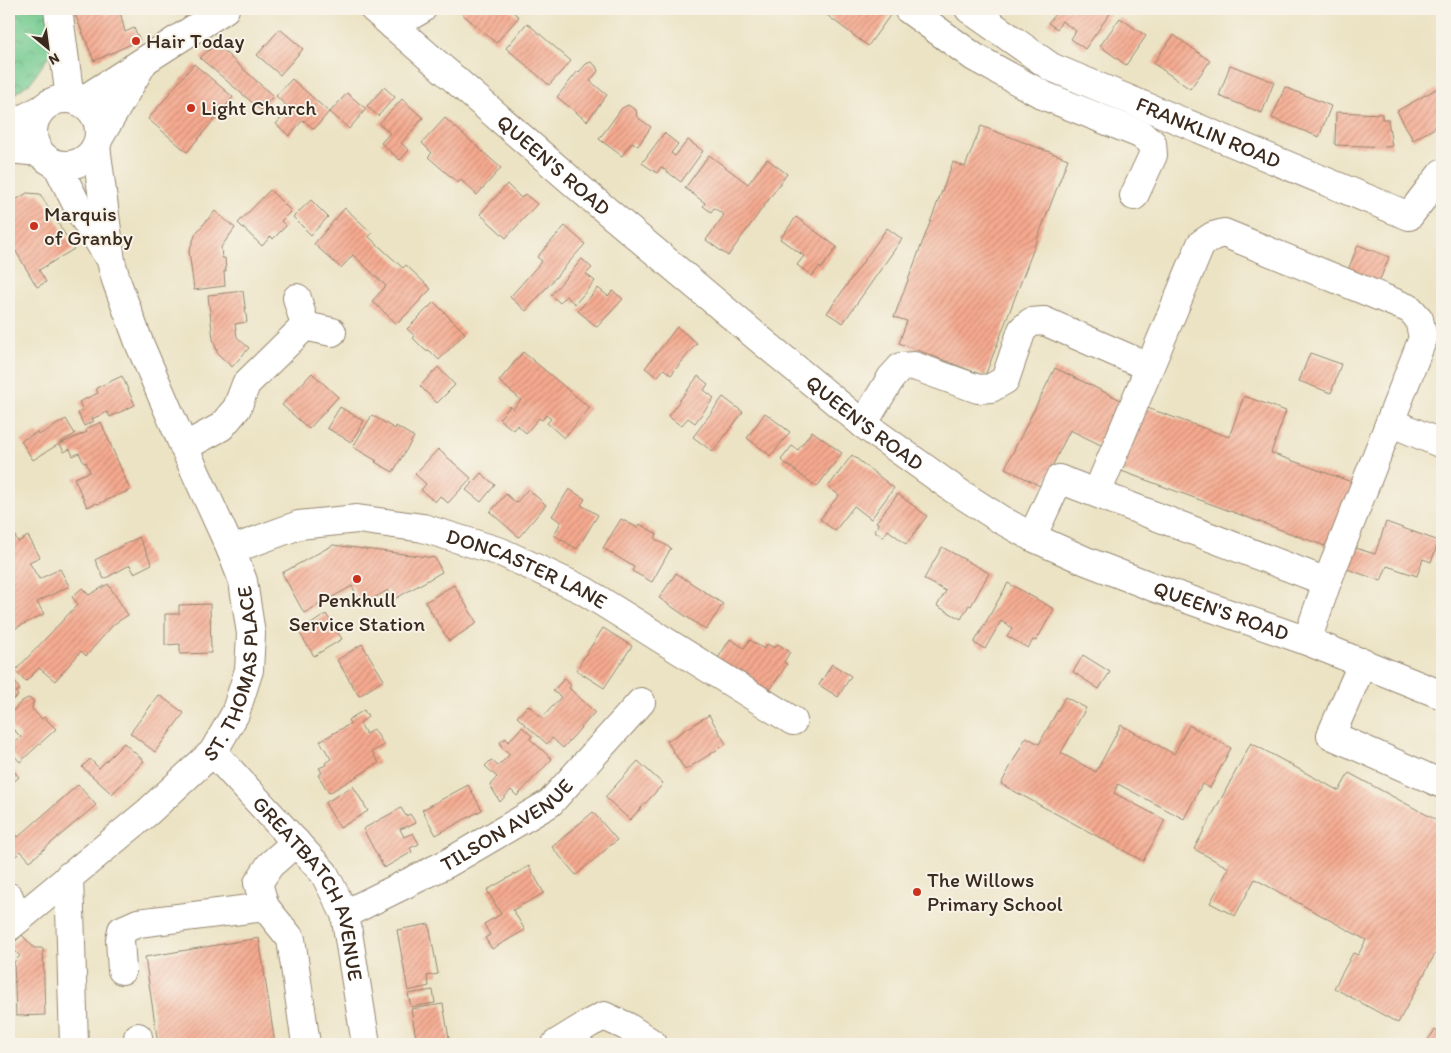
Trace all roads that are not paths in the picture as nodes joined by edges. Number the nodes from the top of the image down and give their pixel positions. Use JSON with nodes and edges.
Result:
{"nodes":[{"id":1,"x":58,"y":9,"type":"edge"},
{"id":2,"x":225,"y":9,"type":"edge"},
{"id":3,"x":422,"y":9,"type":"edge"},
{"id":4,"x":908,"y":9,"type":"edge"},
{"id":5,"x":958,"y":9,"type":"edge"},
{"id":6,"x":969,"y":9,"type":"edge"},
{"id":7,"x":384,"y":17,"type":"edge"},
{"id":8,"x":941,"y":33,"type":"junction"},
{"id":9,"x":146,"y":59,"type":"junction"},
{"id":10,"x":75,"y":100,"type":"junction"},
{"id":11,"x":40,"y":110,"type":"junction"},
{"id":12,"x":97,"y":142,"type":"junction"},
{"id":13,"x":9,"y":144,"type":"edge"},
{"id":14,"x":48,"y":158,"type":"junction"},
{"id":15,"x":1442,"y":173,"type":"edge"},
{"id":16,"x":1134,"y":196,"type":"dead end"},
{"id":17,"x":111,"y":261,"type":"junction"},
{"id":18,"x":297,"y":298,"type":"dead end"},
{"id":19,"x":305,"y":326,"type":"junction"},
{"id":20,"x":332,"y":332,"type":"dead end"},
{"id":21,"x":1149,"y":367,"type":"junction"},
{"id":22,"x":1390,"y":422,"type":"junction"},
{"id":23,"x":863,"y":424,"type":"junction"},
{"id":24,"x":1442,"y":444,"type":"edge"},
{"id":25,"x":184,"y":447,"type":"junction"},
{"id":26,"x":1097,"y":493,"type":"junction"},
{"id":27,"x":1032,"y":537,"type":"junction"},
{"id":28,"x":231,"y":550,"type":"junction"},
{"id":29,"x":1327,"y":582,"type":"junction"},
{"id":30,"x":1307,"y":641,"type":"junction"},
{"id":31,"x":1363,"y":662,"type":"junction"},
{"id":32,"x":1442,"y":694,"type":"edge"},
{"id":33,"x":641,"y":702,"type":"dead end"},
{"id":34,"x":793,"y":721,"type":"dead end"},
{"id":35,"x":213,"y":752,"type":"junction"},
{"id":36,"x":1442,"y":784,"type":"edge"},
{"id":37,"x":296,"y":842,"type":"junction"},
{"id":38,"x":70,"y":876,"type":"junction"},
{"id":39,"x":265,"y":907,"type":"junction"},
{"id":40,"x":12,"y":914,"type":"edge"},
{"id":41,"x":345,"y":914,"type":"junction"},
{"id":42,"x":122,"y":970,"type":"dead end"},
{"id":43,"x":74,"y":1044,"type":"edge"},
{"id":44,"x":306,"y":1044,"type":"edge"},
{"id":45,"x":366,"y":1044,"type":"edge"},
{"id":46,"x":556,"y":1044,"type":"edge"},
{"id":47,"x":653,"y":1044,"type":"edge"}],
"edges":[{"from":1,"to":10,"type":"street"},
{"from":2,"to":9,"type":"street"},
{"from":3,"to":7,"type":"street"},
{"from":4,"to":8,"type":"street"},
{"from":5,"to":8,"type":"street"},
{"from":6,"to":15,"type":"street","name":"FRANKLIN ROAD"},
{"from":7,"to":23,"type":"street","name":"QUEEN'S ROAD"},
{"from":8,"to":16,"type":"street"},
{"from":9,"to":10,"type":"street"},
{"from":9,"to":12,"type":"street"},
{"from":10,"to":11,"type":"street"},
{"from":10,"to":12,"type":"street"},
{"from":11,"to":13,"type":"street"},
{"from":11,"to":14,"type":"street"},
{"from":12,"to":14,"type":"street"},
{"from":12,"to":17,"type":"street","name":"ST. THOMAS PLACE"},
{"from":13,"to":14,"type":"street"},
{"from":14,"to":17,"type":"street","name":"ST. THOMAS PLACE"},
{"from":17,"to":25,"type":"street","name":"ST. THOMAS PLACE"},
{"from":18,"to":19,"type":"street"},
{"from":19,"to":20,"type":"street"},
{"from":19,"to":25,"type":"street"},
{"from":21,"to":22,"type":"street"},
{"from":21,"to":23,"type":"street"},
{"from":21,"to":26,"type":"street"},
{"from":22,"to":24,"type":"street"},
{"from":22,"to":29,"type":"street"},
{"from":23,"to":27,"type":"street","name":"QUEEN'S ROAD"},
{"from":25,"to":28,"type":"street","name":"ST. THOMAS PLACE"},
{"from":26,"to":27,"type":"street"},
{"from":26,"to":29,"type":"street"},
{"from":27,"to":30,"type":"street","name":"QUEEN'S ROAD"},
{"from":28,"to":34,"type":"street","name":"DONCASTER LANE"},
{"from":28,"to":35,"type":"street","name":"ST. THOMAS PLACE"},
{"from":29,"to":30,"type":"street"},
{"from":30,"to":31,"type":"street","name":"QUEEN'S ROAD"},
{"from":31,"to":32,"type":"street","name":"QUEEN'S ROAD"},
{"from":31,"to":36,"type":"street"},
{"from":33,"to":41,"type":"street","name":"TILSON AVENUE"},
{"from":35,"to":37,"type":"street","name":"GREATBATCH AVENUE"},
{"from":35,"to":38,"type":"street","name":"ST. THOMAS PLACE"},
{"from":37,"to":39,"type":"street"},
{"from":37,"to":41,"type":"street","name":"GREATBATCH AVENUE"},
{"from":38,"to":40,"type":"street","name":"ST. THOMAS PLACE"},
{"from":38,"to":43,"type":"street"},
{"from":39,"to":42,"type":"street"},
{"from":39,"to":44,"type":"street"},
{"from":41,"to":45,"type":"street","name":"GREATBATCH AVENUE"},
{"from":46,"to":47,"type":"street"}]}
